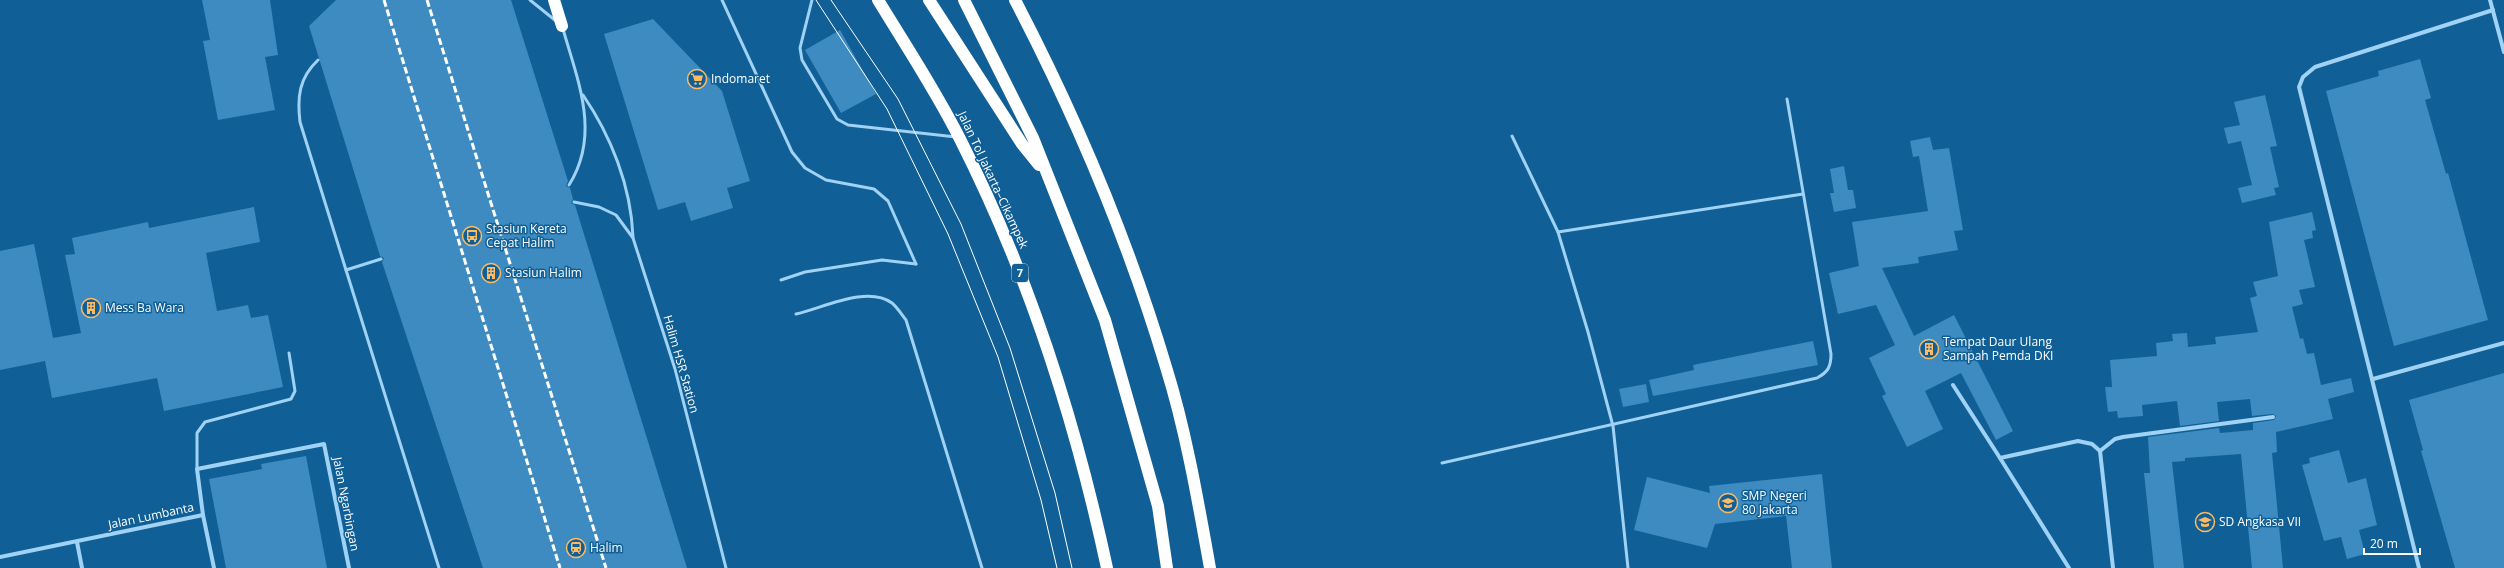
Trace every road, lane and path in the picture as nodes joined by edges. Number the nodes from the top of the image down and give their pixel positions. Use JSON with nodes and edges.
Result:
{"nodes":[{"id":1,"x":530,"y":0,"type":"edge"},
{"id":2,"x":554,"y":0,"type":"edge"},
{"id":3,"x":722,"y":0,"type":"edge"},
{"id":4,"x":812,"y":0,"type":"edge"},
{"id":5,"x":878,"y":0,"type":"edge"},
{"id":6,"x":929,"y":0,"type":"edge"},
{"id":7,"x":964,"y":0,"type":"edge"},
{"id":8,"x":1015,"y":0,"type":"edge"},
{"id":9,"x":2490,"y":0,"type":"edge"},
{"id":10,"x":2493,"y":10,"type":"junction"},
{"id":11,"x":562,"y":26,"type":"junction"},
{"id":12,"x":2504,"y":52,"type":"edge"},
{"id":13,"x":318,"y":60,"type":"dead end"},
{"id":14,"x":581,"y":93,"type":"junction"},
{"id":15,"x":1787,"y":99,"type":"dead end"},
{"id":16,"x":1512,"y":136,"type":"dead end"},
{"id":17,"x":960,"y":138,"type":"junction"},
{"id":18,"x":1045,"y":172,"type":"junction"},
{"id":19,"x":569,"y":185,"type":"dead end"},
{"id":20,"x":1803,"y":194,"type":"junction"},
{"id":21,"x":574,"y":202,"type":"dead end"},
{"id":22,"x":1558,"y":232,"type":"junction"},
{"id":23,"x":634,"y":238,"type":"junction"},
{"id":24,"x":381,"y":258,"type":"dead end"},
{"id":25,"x":346,"y":270,"type":"junction"},
{"id":26,"x":781,"y":280,"type":"dead end"},
{"id":27,"x":796,"y":314,"type":"dead end"},
{"id":28,"x":2504,"y":343,"type":"edge"},
{"id":29,"x":289,"y":353,"type":"dead end"},
{"id":30,"x":2373,"y":379,"type":"junction"},
{"id":31,"x":1953,"y":385,"type":"dead end"},
{"id":32,"x":2274,"y":417,"type":"dead end"},
{"id":33,"x":1613,"y":426,"type":"junction"},
{"id":34,"x":2100,"y":451,"type":"junction"},
{"id":35,"x":2000,"y":458,"type":"junction"},
{"id":36,"x":1442,"y":463,"type":"dead end"},
{"id":37,"x":196,"y":469,"type":"junction"},
{"id":38,"x":204,"y":516,"type":"junction"},
{"id":39,"x":77,"y":542,"type":"junction"},
{"id":40,"x":0,"y":557,"type":"edge"},
{"id":41,"x":82,"y":568,"type":"edge"},
{"id":42,"x":214,"y":568,"type":"edge"},
{"id":43,"x":348,"y":568,"type":"edge"},
{"id":44,"x":439,"y":568,"type":"edge"},
{"id":45,"x":726,"y":568,"type":"edge"},
{"id":46,"x":982,"y":568,"type":"edge"},
{"id":47,"x":1107,"y":568,"type":"edge"},
{"id":48,"x":1167,"y":568,"type":"edge"},
{"id":49,"x":1210,"y":568,"type":"edge"},
{"id":50,"x":1628,"y":568,"type":"edge"},
{"id":51,"x":2068,"y":568,"type":"edge"},
{"id":52,"x":2113,"y":568,"type":"edge"},
{"id":53,"x":2419,"y":568,"type":"edge"}],
"edges":[{"from":1,"to":11,"type":"lane"},
{"from":2,"to":11,"type":"highway"},
{"from":3,"to":26,"type":"lane"},
{"from":4,"to":17,"type":"lane"},
{"from":5,"to":17,"type":"highway","name":"Jalan Tol Jakarta–Cikampek","number":"7"},
{"from":6,"to":18,"type":"highway"},
{"from":7,"to":18,"type":"highway"},
{"from":8,"to":49,"type":"highway"},
{"from":9,"to":10,"type":"street"},
{"from":10,"to":12,"type":"street"},
{"from":10,"to":30,"type":"street"},
{"from":11,"to":14,"type":"lane"},
{"from":13,"to":25,"type":"lane"},
{"from":14,"to":19,"type":"lane"},
{"from":14,"to":23,"type":"lane"},
{"from":15,"to":20,"type":"lane"},
{"from":16,"to":22,"type":"lane"},
{"from":17,"to":47,"type":"highway","name":"Jalan Tol Jakarta–Cikampek","number":"7"},
{"from":18,"to":48,"type":"highway"},
{"from":20,"to":22,"type":"lane"},
{"from":20,"to":33,"type":"lane"},
{"from":21,"to":23,"type":"lane","name":"Halim HSR Station"},
{"from":22,"to":33,"type":"lane"},
{"from":23,"to":45,"type":"lane","name":"Halim HSR Station"},
{"from":24,"to":25,"type":"lane"},
{"from":25,"to":44,"type":"lane"},
{"from":27,"to":46,"type":"lane"},
{"from":28,"to":30,"type":"street"},
{"from":29,"to":37,"type":"lane"},
{"from":30,"to":53,"type":"street"},
{"from":31,"to":35,"type":"street"},
{"from":32,"to":34,"type":"street"},
{"from":33,"to":36,"type":"lane"},
{"from":33,"to":50,"type":"lane"},
{"from":34,"to":35,"type":"street"},
{"from":34,"to":52,"type":"street"},
{"from":35,"to":51,"type":"street"},
{"from":37,"to":38,"type":"street","name":"Jalan Lumbanta"},
{"from":37,"to":43,"type":"street","name":"Jalan Ngarbingan"},
{"from":38,"to":39,"type":"street","name":"Jalan Lumbanta"},
{"from":38,"to":42,"type":"street"},
{"from":39,"to":40,"type":"street","name":"Jalan Lumbanta"},
{"from":39,"to":41,"type":"street"}]}
